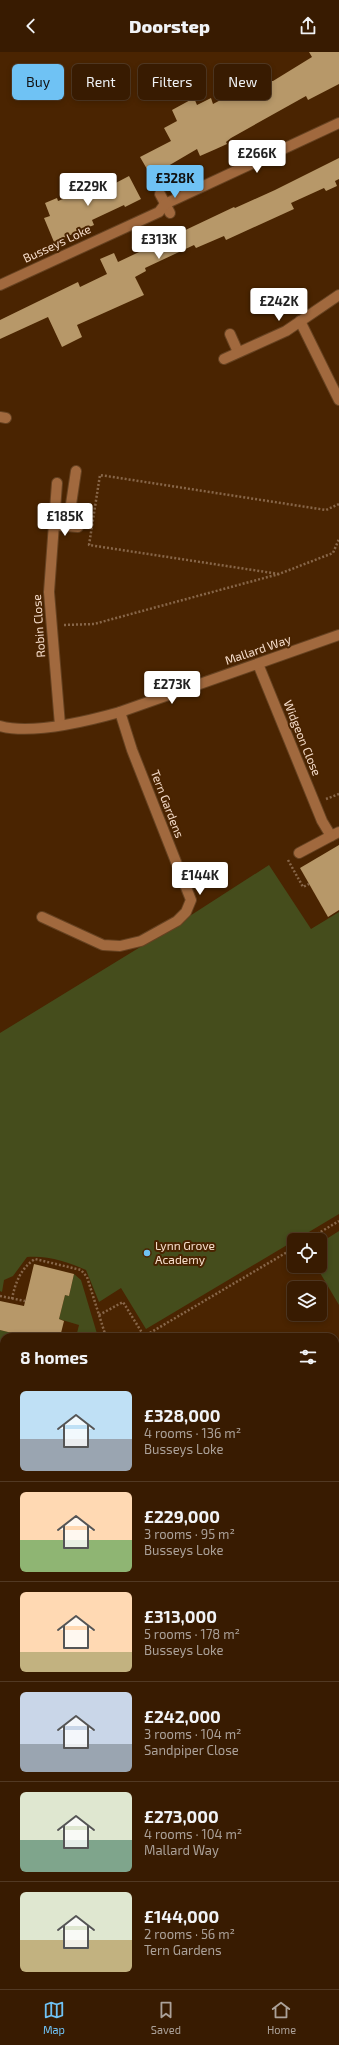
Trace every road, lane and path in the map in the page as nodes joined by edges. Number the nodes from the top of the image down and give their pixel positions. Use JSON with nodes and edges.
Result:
{"nodes":[{"id":1,"x":339,"y":123,"type":"edge"},
{"id":2,"x":160,"y":194,"type":"dead end"},
{"id":3,"x":168,"y":209,"type":"junction"},
{"id":4,"x":0,"y":285,"type":"edge"},
{"id":5,"x":339,"y":295,"type":"edge"},
{"id":6,"x":300,"y":321,"type":"junction"},
{"id":7,"x":230,"y":334,"type":"dead end"},
{"id":8,"x":238,"y":352,"type":"junction"},
{"id":9,"x":224,"y":359,"type":"dead end"},
{"id":10,"x":339,"y":400,"type":"edge"},
{"id":11,"x":76,"y":471,"type":"dead end"},
{"id":12,"x":57,"y":483,"type":"dead end"},
{"id":13,"x":339,"y":504,"type":"edge"},
{"id":14,"x":54,"y":525,"type":"junction"},
{"id":15,"x":78,"y":527,"type":"dead end"},
{"id":16,"x":339,"y":539,"type":"edge"},
{"id":17,"x":279,"y":574,"type":"junction"},
{"id":18,"x":51,"y":626,"type":"junction"},
{"id":19,"x":339,"y":635,"type":"edge"},
{"id":20,"x":258,"y":664,"type":"junction"},
{"id":21,"x":120,"y":712,"type":"junction"},
{"id":22,"x":60,"y":725,"type":"junction"},
{"id":23,"x":0,"y":726,"type":"edge"},
{"id":24,"x":335,"y":834,"type":"edge"},
{"id":25,"x":299,"y":853,"type":"joint"},
{"id":26,"x":310,"y":884,"type":"dead end"},
{"id":27,"x":42,"y":917,"type":"dead end"},
{"id":28,"x":339,"y":1221,"type":"edge"},
{"id":29,"x":319,"y":1233,"type":"edge"},
{"id":30,"x":287,"y":1252,"type":"edge"},
{"id":31,"x":0,"y":1296,"type":"edge"},
{"id":32,"x":12,"y":1299,"type":"junction"},
{"id":33,"x":25,"y":1301,"type":"dead end"},
{"id":34,"x":99,"y":1314,"type":"junction"},
{"id":35,"x":105,"y":1333,"type":"edge"},
{"id":36,"x":142,"y":1333,"type":"edge"},
{"id":37,"x":151,"y":1333,"type":"edge"}],
"edges":[{"from":1,"to":3,"type":"street","name":"Busseys Loke"},
{"from":2,"to":3,"type":"street"},
{"from":3,"to":4,"type":"street","name":"Busseys Loke"},
{"from":5,"to":6,"type":"street"},
{"from":6,"to":8,"type":"street"},
{"from":6,"to":10,"type":"street"},
{"from":7,"to":8,"type":"street"},
{"from":8,"to":9,"type":"street"},
{"from":11,"to":14,"type":"street"},
{"from":12,"to":14,"type":"street","name":"Robin Close"},
{"from":13,"to":17,"type":"path"},
{"from":14,"to":15,"type":"street"},
{"from":14,"to":18,"type":"street","name":"Robin Close"},
{"from":16,"to":17,"type":"path"},
{"from":17,"to":18,"type":"path"},
{"from":18,"to":22,"type":"street","name":"Robin Close"},
{"from":19,"to":20,"type":"street","name":"Mallard Way"},
{"from":20,"to":21,"type":"street","name":"Mallard Way"},
{"from":20,"to":24,"type":"street","name":"Widgeon Close"},
{"from":21,"to":22,"type":"street","name":"Mallard Way"},
{"from":21,"to":27,"type":"street","name":"Tern Gardens"},
{"from":22,"to":23,"type":"street","name":"Mallard Way"},
{"from":24,"to":25,"type":"street"},
{"from":25,"to":26,"type":"path"},
{"from":28,"to":29,"type":"path"},
{"from":30,"to":37,"type":"path"},
{"from":31,"to":32,"type":"path"},
{"from":32,"to":33,"type":"path"},
{"from":32,"to":34,"type":"path"},
{"from":34,"to":35,"type":"path"},
{"from":34,"to":36,"type":"path"}]}
